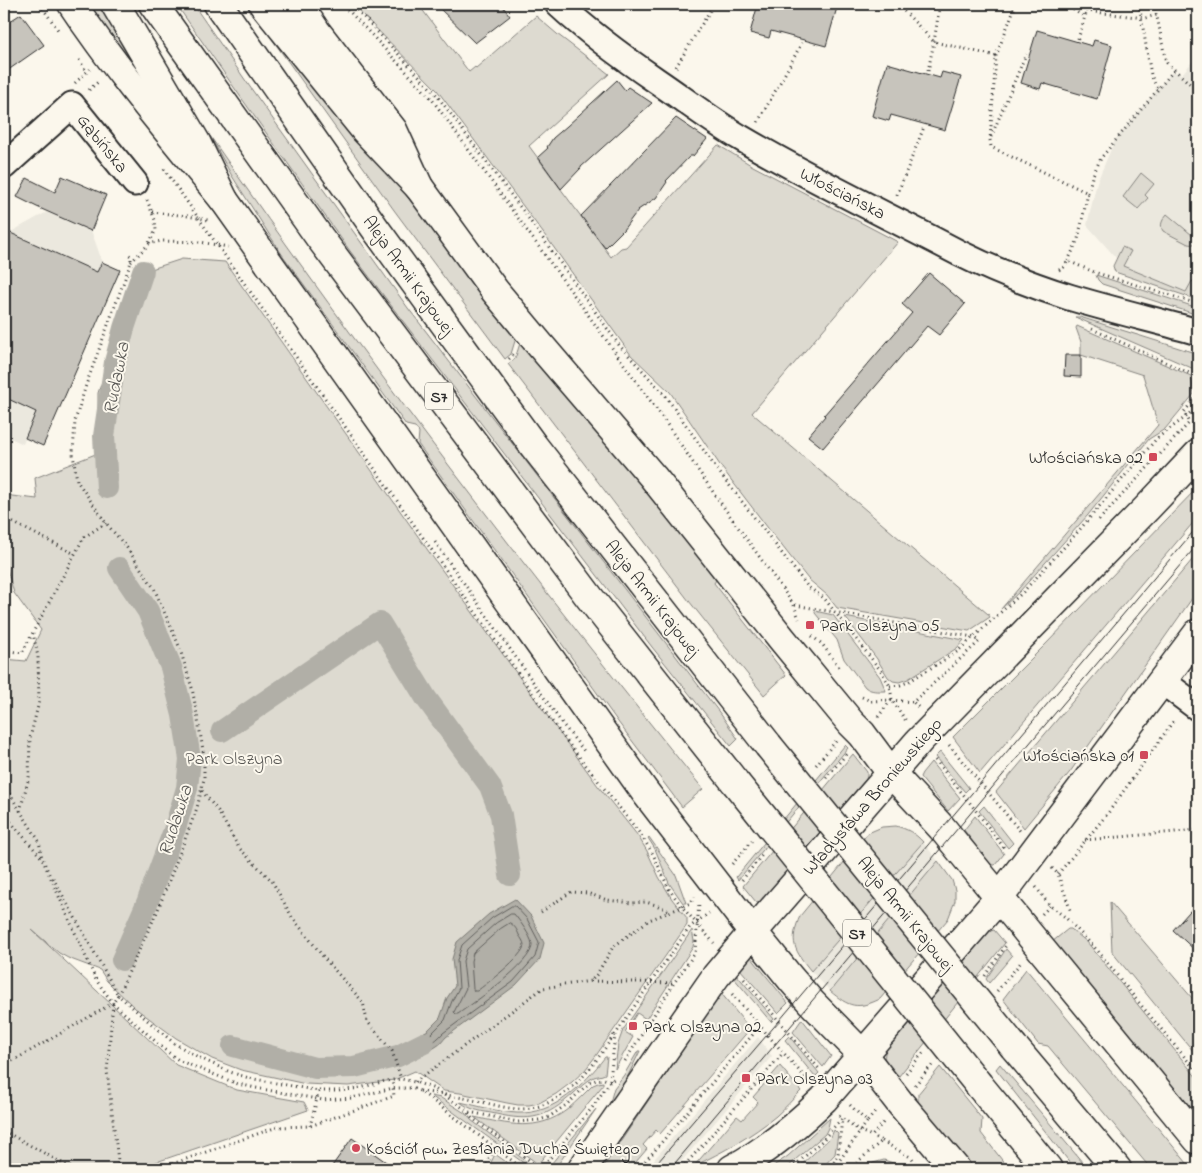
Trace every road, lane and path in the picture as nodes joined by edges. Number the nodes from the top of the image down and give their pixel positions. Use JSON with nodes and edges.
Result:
{"nodes":[{"id":1,"x":72,"y":4,"type":"edge"},
{"id":2,"x":115,"y":4,"type":"edge"},
{"id":3,"x":153,"y":4,"type":"edge"},
{"id":4,"x":218,"y":4,"type":"edge"},
{"id":5,"x":263,"y":4,"type":"edge"},
{"id":6,"x":298,"y":4,"type":"edge"},
{"id":7,"x":339,"y":4,"type":"edge"},
{"id":8,"x":349,"y":4,"type":"edge"},
{"id":9,"x":558,"y":4,"type":"edge"},
{"id":10,"x":714,"y":4,"type":"edge"},
{"id":11,"x":891,"y":4,"type":"edge"},
{"id":12,"x":940,"y":4,"type":"edge"},
{"id":13,"x":1016,"y":4,"type":"edge"},
{"id":14,"x":1065,"y":4,"type":"edge"},
{"id":15,"x":1089,"y":4,"type":"edge"},
{"id":16,"x":1139,"y":4,"type":"edge"},
{"id":17,"x":1154,"y":4,"type":"edge"},
{"id":18,"x":1086,"y":11,"type":"junction"},
{"id":19,"x":1157,"y":15,"type":"junction"},
{"id":20,"x":1084,"y":16,"type":"junction"},
{"id":21,"x":1142,"y":17,"type":"junction"},
{"id":22,"x":1078,"y":39,"type":"dead end"},
{"id":23,"x":934,"y":42,"type":"junction"},
{"id":24,"x":802,"y":43,"type":"dead end"},
{"id":25,"x":1026,"y":54,"type":"dead end"},
{"id":26,"x":996,"y":56,"type":"junction"},
{"id":27,"x":93,"y":67,"type":"dead end"},
{"id":28,"x":674,"y":70,"type":"dead end"},
{"id":29,"x":1174,"y":70,"type":"junction"},
{"id":30,"x":928,"y":72,"type":"dead end"},
{"id":31,"x":74,"y":83,"type":"dead end"},
{"id":32,"x":1158,"y":88,"type":"junction"},
{"id":33,"x":1198,"y":91,"type":"edge"},
{"id":34,"x":758,"y":122,"type":"dead end"},
{"id":35,"x":924,"y":128,"type":"dead end"},
{"id":36,"x":990,"y":140,"type":"junction"},
{"id":37,"x":4,"y":166,"type":"edge"},
{"id":38,"x":135,"y":183,"type":"joint"},
{"id":39,"x":418,"y":187,"type":"junction"},
{"id":40,"x":1088,"y":193,"type":"junction"},
{"id":41,"x":895,"y":198,"type":"dead end"},
{"id":42,"x":213,"y":206,"type":"junction"},
{"id":43,"x":152,"y":212,"type":"junction"},
{"id":44,"x":223,"y":241,"type":"dead end"},
{"id":45,"x":149,"y":244,"type":"junction"},
{"id":46,"x":126,"y":253,"type":"dead end"},
{"id":47,"x":131,"y":262,"type":"junction"},
{"id":48,"x":1068,"y":262,"type":"junction"},
{"id":49,"x":1054,"y":271,"type":"dead end"},
{"id":50,"x":1198,"y":304,"type":"edge"},
{"id":51,"x":1159,"y":321,"type":"junction"},
{"id":52,"x":1198,"y":332,"type":"edge"},
{"id":53,"x":1198,"y":341,"type":"edge"},
{"id":54,"x":1198,"y":405,"type":"edge"},
{"id":55,"x":1198,"y":454,"type":"edge"},
{"id":56,"x":4,"y":518,"type":"edge"},
{"id":57,"x":106,"y":523,"type":"junction"},
{"id":58,"x":433,"y":540,"type":"dead end"},
{"id":59,"x":75,"y":554,"type":"junction"},
{"id":60,"x":794,"y":605,"type":"junction"},
{"id":61,"x":836,"y":613,"type":"junction"},
{"id":62,"x":804,"y":626,"type":"dead end"},
{"id":63,"x":32,"y":633,"type":"junction"},
{"id":64,"x":809,"y":633,"type":"dead end"},
{"id":65,"x":1198,"y":633,"type":"edge"},
{"id":66,"x":973,"y":637,"type":"junction"},
{"id":67,"x":980,"y":641,"type":"dead end"},
{"id":68,"x":4,"y":650,"type":"edge"},
{"id":69,"x":843,"y":673,"type":"dead end"},
{"id":70,"x":1162,"y":681,"type":"junction"},
{"id":71,"x":890,"y":686,"type":"junction"},
{"id":72,"x":858,"y":695,"type":"dead end"},
{"id":73,"x":892,"y":700,"type":"junction"},
{"id":74,"x":913,"y":702,"type":"dead end"},
{"id":75,"x":1198,"y":708,"type":"edge"},
{"id":76,"x":1175,"y":719,"type":"dead end"},
{"id":77,"x":919,"y":741,"type":"junction"},
{"id":78,"x":588,"y":757,"type":"dead end"},
{"id":79,"x":891,"y":773,"type":"junction"},
{"id":80,"x":4,"y":785,"type":"edge"},
{"id":81,"x":201,"y":790,"type":"junction"},
{"id":82,"x":20,"y":811,"type":"junction"},
{"id":83,"x":4,"y":814,"type":"edge"},
{"id":84,"x":1198,"y":830,"type":"edge"},
{"id":85,"x":1085,"y":840,"type":"junction"},
{"id":86,"x":42,"y":858,"type":"junction"},
{"id":87,"x":1020,"y":868,"type":"junction"},
{"id":88,"x":1058,"y":874,"type":"dead end"},
{"id":89,"x":999,"y":898,"type":"junction"},
{"id":90,"x":671,"y":911,"type":"junction"},
{"id":91,"x":541,"y":912,"type":"dead end"},
{"id":92,"x":697,"y":923,"type":"junction"},
{"id":93,"x":753,"y":932,"type":"junction"},
{"id":94,"x":590,"y":981,"type":"junction"},
{"id":95,"x":651,"y":982,"type":"junction"},
{"id":96,"x":674,"y":983,"type":"junction"},
{"id":97,"x":118,"y":994,"type":"junction"},
{"id":98,"x":113,"y":1003,"type":"junction"},
{"id":99,"x":760,"y":1026,"type":"dead end"},
{"id":100,"x":615,"y":1035,"type":"junction"},
{"id":101,"x":783,"y":1053,"type":"dead end"},
{"id":102,"x":862,"y":1054,"type":"junction"},
{"id":103,"x":624,"y":1062,"type":"dead end"},
{"id":104,"x":4,"y":1066,"type":"edge"},
{"id":105,"x":1198,"y":1073,"type":"edge"},
{"id":106,"x":614,"y":1078,"type":"dead end"},
{"id":107,"x":401,"y":1079,"type":"junction"},
{"id":108,"x":392,"y":1080,"type":"junction"},
{"id":109,"x":610,"y":1081,"type":"junction"},
{"id":110,"x":415,"y":1082,"type":"junction"},
{"id":111,"x":393,"y":1088,"type":"junction"},
{"id":112,"x":319,"y":1091,"type":"junction"},
{"id":113,"x":420,"y":1091,"type":"junction"},
{"id":114,"x":442,"y":1094,"type":"junction"},
{"id":115,"x":608,"y":1094,"type":"dead end"},
{"id":116,"x":316,"y":1099,"type":"junction"},
{"id":117,"x":469,"y":1112,"type":"junction"},
{"id":118,"x":867,"y":1122,"type":"dead end"},
{"id":119,"x":310,"y":1126,"type":"junction"},
{"id":120,"x":4,"y":1131,"type":"edge"},
{"id":121,"x":872,"y":1136,"type":"dead end"},
{"id":122,"x":1198,"y":1140,"type":"edge"},
{"id":123,"x":882,"y":1141,"type":"junction"},
{"id":124,"x":494,"y":1148,"type":"junction"},
{"id":125,"x":685,"y":1165,"type":"dead end"},
{"id":126,"x":73,"y":1169,"type":"edge"},
{"id":127,"x":119,"y":1169,"type":"edge"},
{"id":128,"x":158,"y":1169,"type":"edge"},
{"id":129,"x":485,"y":1169,"type":"edge"},
{"id":130,"x":523,"y":1169,"type":"edge"},
{"id":131,"x":541,"y":1169,"type":"edge"},
{"id":132,"x":582,"y":1169,"type":"edge"},
{"id":133,"x":638,"y":1169,"type":"edge"},
{"id":134,"x":732,"y":1169,"type":"edge"},
{"id":135,"x":792,"y":1169,"type":"edge"},
{"id":136,"x":830,"y":1169,"type":"edge"},
{"id":137,"x":838,"y":1169,"type":"edge"},
{"id":138,"x":849,"y":1169,"type":"edge"},
{"id":139,"x":920,"y":1169,"type":"edge"},
{"id":140,"x":956,"y":1169,"type":"edge"},
{"id":141,"x":1048,"y":1169,"type":"edge"},
{"id":142,"x":1117,"y":1169,"type":"edge"}],
"edges":[{"from":1,"to":42,"type":"main road"},
{"from":2,"to":42,"type":"main road"},
{"from":3,"to":141,"type":"main road","number":"S7","bridge":true},
{"from":4,"to":142,"type":"main road","name":"Aleja Armii Krajowej","bridge":true},
{"from":5,"to":39,"type":"main road"},
{"from":6,"to":39,"type":"main road"},
{"from":7,"to":60,"type":"path"},
{"from":8,"to":61,"type":"path"},
{"from":9,"to":51,"type":"street","name":"Włościańska"},
{"from":10,"to":28,"type":"path"},
{"from":11,"to":23,"type":"path"},
{"from":12,"to":23,"type":"path"},
{"from":13,"to":26,"type":"path"},
{"from":14,"to":20,"type":"path"},
{"from":15,"to":18,"type":"path"},
{"from":16,"to":21,"type":"path"},
{"from":17,"to":19,"type":"path"},
{"from":18,"to":20,"type":"path"},
{"from":18,"to":21,"type":"path"},
{"from":19,"to":21,"type":"path"},
{"from":19,"to":29,"type":"path"},
{"from":20,"to":22,"type":"path"},
{"from":21,"to":32,"type":"path"},
{"from":23,"to":26,"type":"path"},
{"from":23,"to":30,"type":"path"},
{"from":24,"to":34,"type":"path"},
{"from":25,"to":36,"type":"path"},
{"from":26,"to":36,"type":"path"},
{"from":27,"to":31,"type":"path"},
{"from":29,"to":32,"type":"path"},
{"from":29,"to":33,"type":"path"},
{"from":32,"to":40,"type":"path"},
{"from":35,"to":41,"type":"path"},
{"from":36,"to":40,"type":"path"},
{"from":37,"to":38,"type":"street","name":"Gąbińska"},
{"from":38,"to":43,"type":"path"},
{"from":39,"to":79,"type":"main road"},
{"from":40,"to":48,"type":"path"},
{"from":42,"to":43,"type":"path"},
{"from":42,"to":93,"type":"main road"},
{"from":43,"to":45,"type":"path"},
{"from":44,"to":45,"type":"path"},
{"from":45,"to":47,"type":"path"},
{"from":46,"to":47,"type":"path"},
{"from":47,"to":57,"type":"path"},
{"from":48,"to":49,"type":"path"},
{"from":48,"to":50,"type":"path"},
{"from":51,"to":52,"type":"street","name":"Włościańska"},
{"from":51,"to":53,"type":"street","name":"Włościańska"},
{"from":54,"to":66,"type":"path"},
{"from":55,"to":77,"type":"main road","name":"Władysława Broniewskiego"},
{"from":56,"to":59,"type":"path"},
{"from":57,"to":59,"type":"path"},
{"from":57,"to":81,"type":"path"},
{"from":58,"to":78,"type":"path"},
{"from":59,"to":63,"type":"path"},
{"from":60,"to":61,"type":"path"},
{"from":60,"to":62,"type":"path"},
{"from":61,"to":66,"type":"path"},
{"from":61,"to":71,"type":"path"},
{"from":63,"to":68,"type":"path"},
{"from":63,"to":82,"type":"path"},
{"from":64,"to":69,"type":"path"},
{"from":65,"to":70,"type":"main road"},
{"from":66,"to":67,"type":"path"},
{"from":66,"to":71,"type":"path"},
{"from":70,"to":75,"type":"street"},
{"from":70,"to":87,"type":"main road"},
{"from":71,"to":73,"type":"path"},
{"from":72,"to":73,"type":"path"},
{"from":73,"to":74,"type":"path"},
{"from":73,"to":77,"type":"path"},
{"from":76,"to":85,"type":"path"},
{"from":77,"to":79,"type":"main road","name":"Władysława Broniewskiego"},
{"from":77,"to":87,"type":"path"},
{"from":79,"to":89,"type":"main road"},
{"from":79,"to":93,"type":"main road","name":"Władysława Broniewskiego"},
{"from":80,"to":82,"type":"path"},
{"from":81,"to":97,"type":"path"},
{"from":81,"to":107,"type":"path"},
{"from":82,"to":86,"type":"path"},
{"from":83,"to":86,"type":"path"},
{"from":84,"to":85,"type":"path"},
{"from":85,"to":88,"type":"path"},
{"from":86,"to":97,"type":"path"},
{"from":86,"to":98,"type":"path"},
{"from":87,"to":89,"type":"main road"},
{"from":87,"to":105,"type":"path"},
{"from":89,"to":102,"type":"main road"},
{"from":89,"to":122,"type":"main road"},
{"from":90,"to":91,"type":"path"},
{"from":90,"to":92,"type":"path"},
{"from":90,"to":94,"type":"path"},
{"from":92,"to":95,"type":"path"},
{"from":92,"to":96,"type":"path"},
{"from":93,"to":102,"type":"main road"},
{"from":93,"to":132,"type":"main road","name":"Władysława Broniewskiego"},
{"from":94,"to":95,"type":"path"},
{"from":94,"to":110,"type":"path"},
{"from":95,"to":96,"type":"path"},
{"from":95,"to":100,"type":"path"},
{"from":96,"to":103,"type":"path"},
{"from":97,"to":98,"type":"path"},
{"from":97,"to":112,"type":"path"},
{"from":98,"to":104,"type":"path"},
{"from":98,"to":116,"type":"path"},
{"from":98,"to":127,"type":"path"},
{"from":99,"to":133,"type":"path"},
{"from":100,"to":109,"type":"path"},
{"from":100,"to":114,"type":"path"},
{"from":101,"to":125,"type":"path"},
{"from":102,"to":134,"type":"main road"},
{"from":102,"to":140,"type":"main road"},
{"from":106,"to":109,"type":"path"},
{"from":107,"to":108,"type":"path"},
{"from":107,"to":110,"type":"path"},
{"from":108,"to":111,"type":"path"},
{"from":108,"to":112,"type":"path"},
{"from":109,"to":115,"type":"path"},
{"from":109,"to":117,"type":"path"},
{"from":109,"to":131,"type":"path"},
{"from":110,"to":114,"type":"path"},
{"from":111,"to":113,"type":"path"},
{"from":111,"to":116,"type":"path"},
{"from":111,"to":119,"type":"path"},
{"from":112,"to":116,"type":"path"},
{"from":113,"to":114,"type":"path"},
{"from":113,"to":124,"type":"path"},
{"from":114,"to":117,"type":"path"},
{"from":116,"to":119,"type":"path"},
{"from":117,"to":131,"type":"path"},
{"from":118,"to":137,"type":"path"},
{"from":119,"to":128,"type":"path"},
{"from":120,"to":126,"type":"path"},
{"from":121,"to":123,"type":"path"},
{"from":123,"to":138,"type":"path"},
{"from":123,"to":139,"type":"path"},
{"from":124,"to":129,"type":"path"},
{"from":124,"to":130,"type":"path"},
{"from":135,"to":136,"type":"path"}]}
